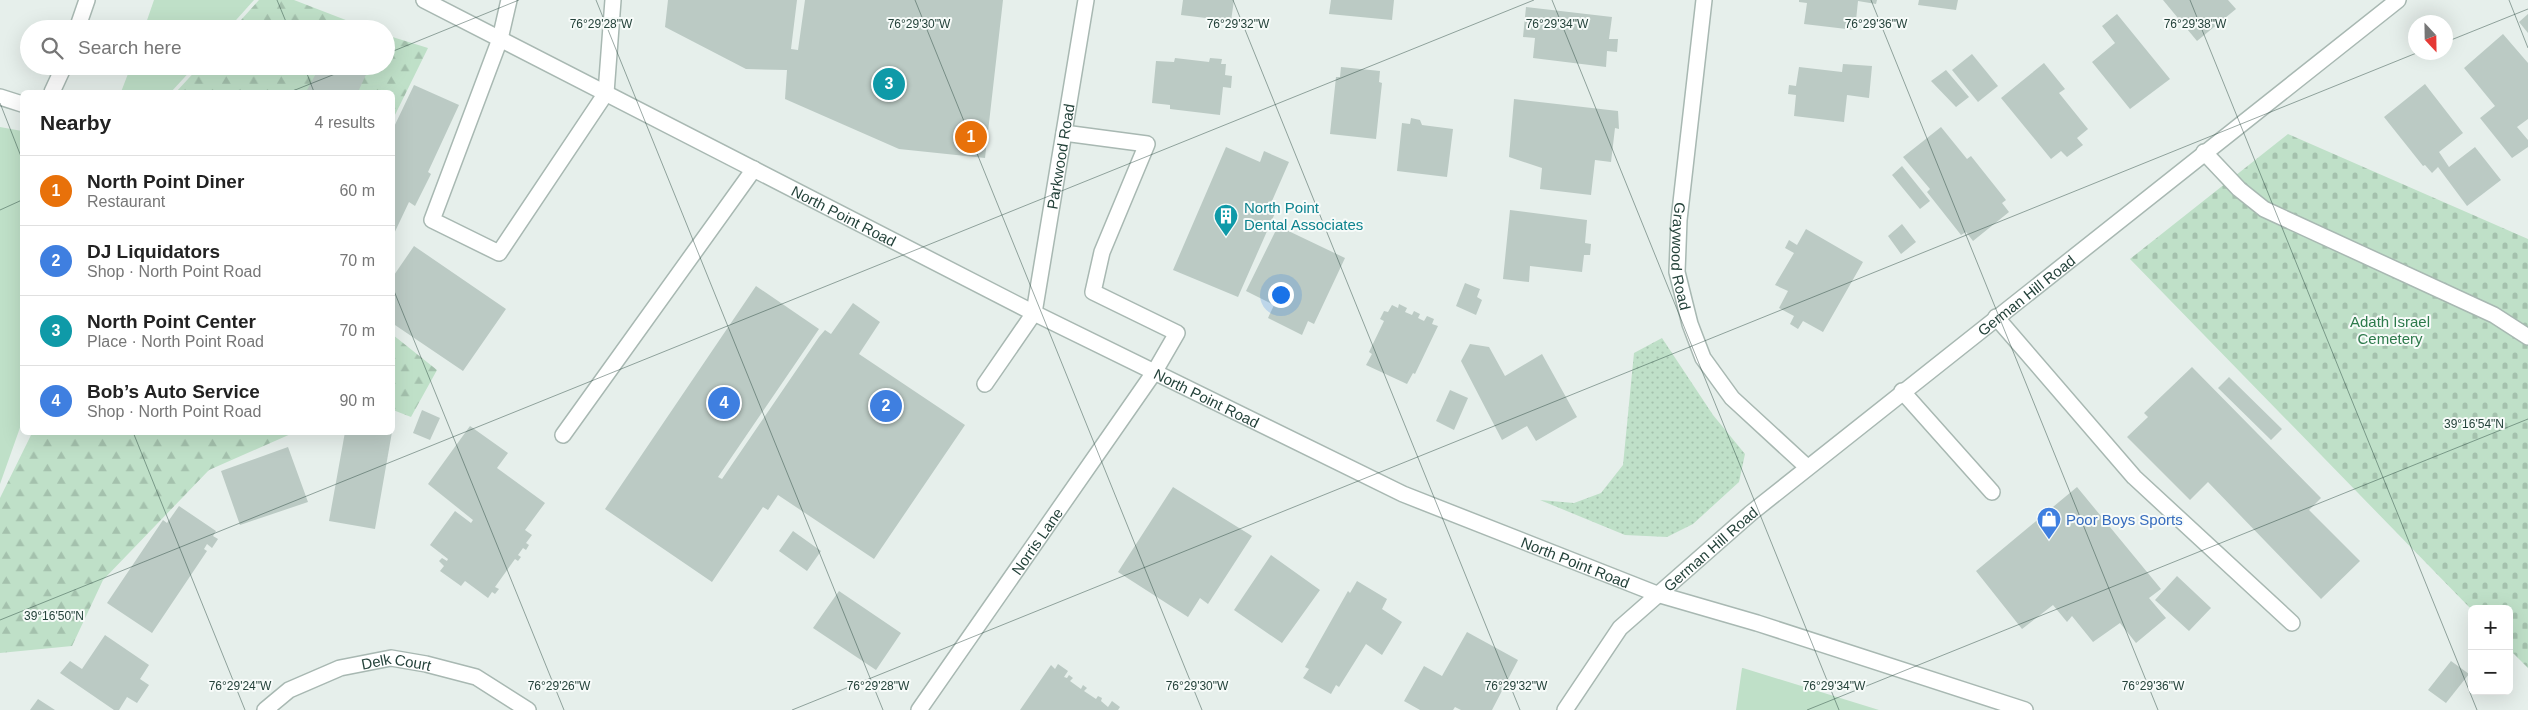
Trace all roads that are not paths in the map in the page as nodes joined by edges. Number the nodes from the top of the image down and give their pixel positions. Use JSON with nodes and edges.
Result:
{"nodes":[{"id":1,"x":87,"y":0,"type":"edge"},
{"id":2,"x":424,"y":0,"type":"edge"},
{"id":3,"x":509,"y":0,"type":"edge"},
{"id":4,"x":613,"y":0,"type":"edge"},
{"id":5,"x":1086,"y":0,"type":"edge"},
{"id":6,"x":1704,"y":0,"type":"edge"},
{"id":7,"x":2398,"y":0,"type":"edge"},
{"id":8,"x":80,"y":20,"type":"edge"},
{"id":9,"x":500,"y":39,"type":"junction"},
{"id":10,"x":60,"y":75,"type":"edge"},
{"id":11,"x":53,"y":90,"type":"edge"},
{"id":12,"x":606,"y":93,"type":"junction"},
{"id":13,"x":0,"y":97,"type":"edge"},
{"id":14,"x":20,"y":103,"type":"edge"},
{"id":15,"x":1064,"y":133,"type":"junction"},
{"id":16,"x":2204,"y":152,"type":"junction"},
{"id":17,"x":754,"y":168,"type":"junction"},
{"id":18,"x":1034,"y":313,"type":"junction"},
{"id":19,"x":1996,"y":317,"type":"junction"},
{"id":20,"x":2528,"y":337,"type":"edge"},
{"id":21,"x":1155,"y":371,"type":"junction"},
{"id":22,"x":985,"y":384,"type":"dead end"},
{"id":23,"x":1902,"y":391,"type":"junction"},
{"id":24,"x":563,"y":435,"type":"dead end"},
{"id":25,"x":1806,"y":467,"type":"junction"},
{"id":26,"x":1992,"y":492,"type":"dead end"},
{"id":27,"x":1657,"y":594,"type":"junction"},
{"id":28,"x":2292,"y":623,"type":"dead end"},
{"id":29,"x":266,"y":710,"type":"edge"},
{"id":30,"x":528,"y":710,"type":"edge"},
{"id":31,"x":919,"y":710,"type":"edge"},
{"id":32,"x":1565,"y":710,"type":"edge"},
{"id":33,"x":2025,"y":710,"type":"edge"}],
"edges":[{"from":1,"to":8,"type":"street"},
{"from":2,"to":9,"type":"street","name":"North Point Road"},
{"from":3,"to":9,"type":"street"},
{"from":4,"to":12,"type":"street"},
{"from":5,"to":15,"type":"street","name":"Parkwood Road"},
{"from":6,"to":25,"type":"street","name":"Graywood Road"},
{"from":7,"to":16,"type":"street","name":"German Hill Road"},
{"from":9,"to":12,"type":"street","name":"North Point Road"},
{"from":9,"to":12,"type":"street"},
{"from":10,"to":11,"type":"street"},
{"from":12,"to":17,"type":"street","name":"North Point Road"},
{"from":13,"to":14,"type":"street"},
{"from":15,"to":18,"type":"street","name":"Parkwood Road"},
{"from":15,"to":21,"type":"street","name":"Norris Lane"},
{"from":16,"to":19,"type":"street","name":"German Hill Road"},
{"from":16,"to":20,"type":"street"},
{"from":17,"to":18,"type":"street","name":"North Point Road"},
{"from":17,"to":24,"type":"street"},
{"from":18,"to":21,"type":"street","name":"North Point Road"},
{"from":18,"to":22,"type":"street"},
{"from":19,"to":23,"type":"street","name":"German Hill Road"},
{"from":19,"to":28,"type":"street"},
{"from":21,"to":27,"type":"street","name":"North Point Road"},
{"from":21,"to":31,"type":"street","name":"Norris Lane"},
{"from":23,"to":25,"type":"street","name":"German Hill Road"},
{"from":23,"to":26,"type":"street"},
{"from":25,"to":27,"type":"street","name":"German Hill Road"},
{"from":27,"to":32,"type":"street","name":"German Hill Road"},
{"from":27,"to":33,"type":"street","name":"North Point Road"},
{"from":29,"to":30,"type":"street","name":"Delk Court"}]}
